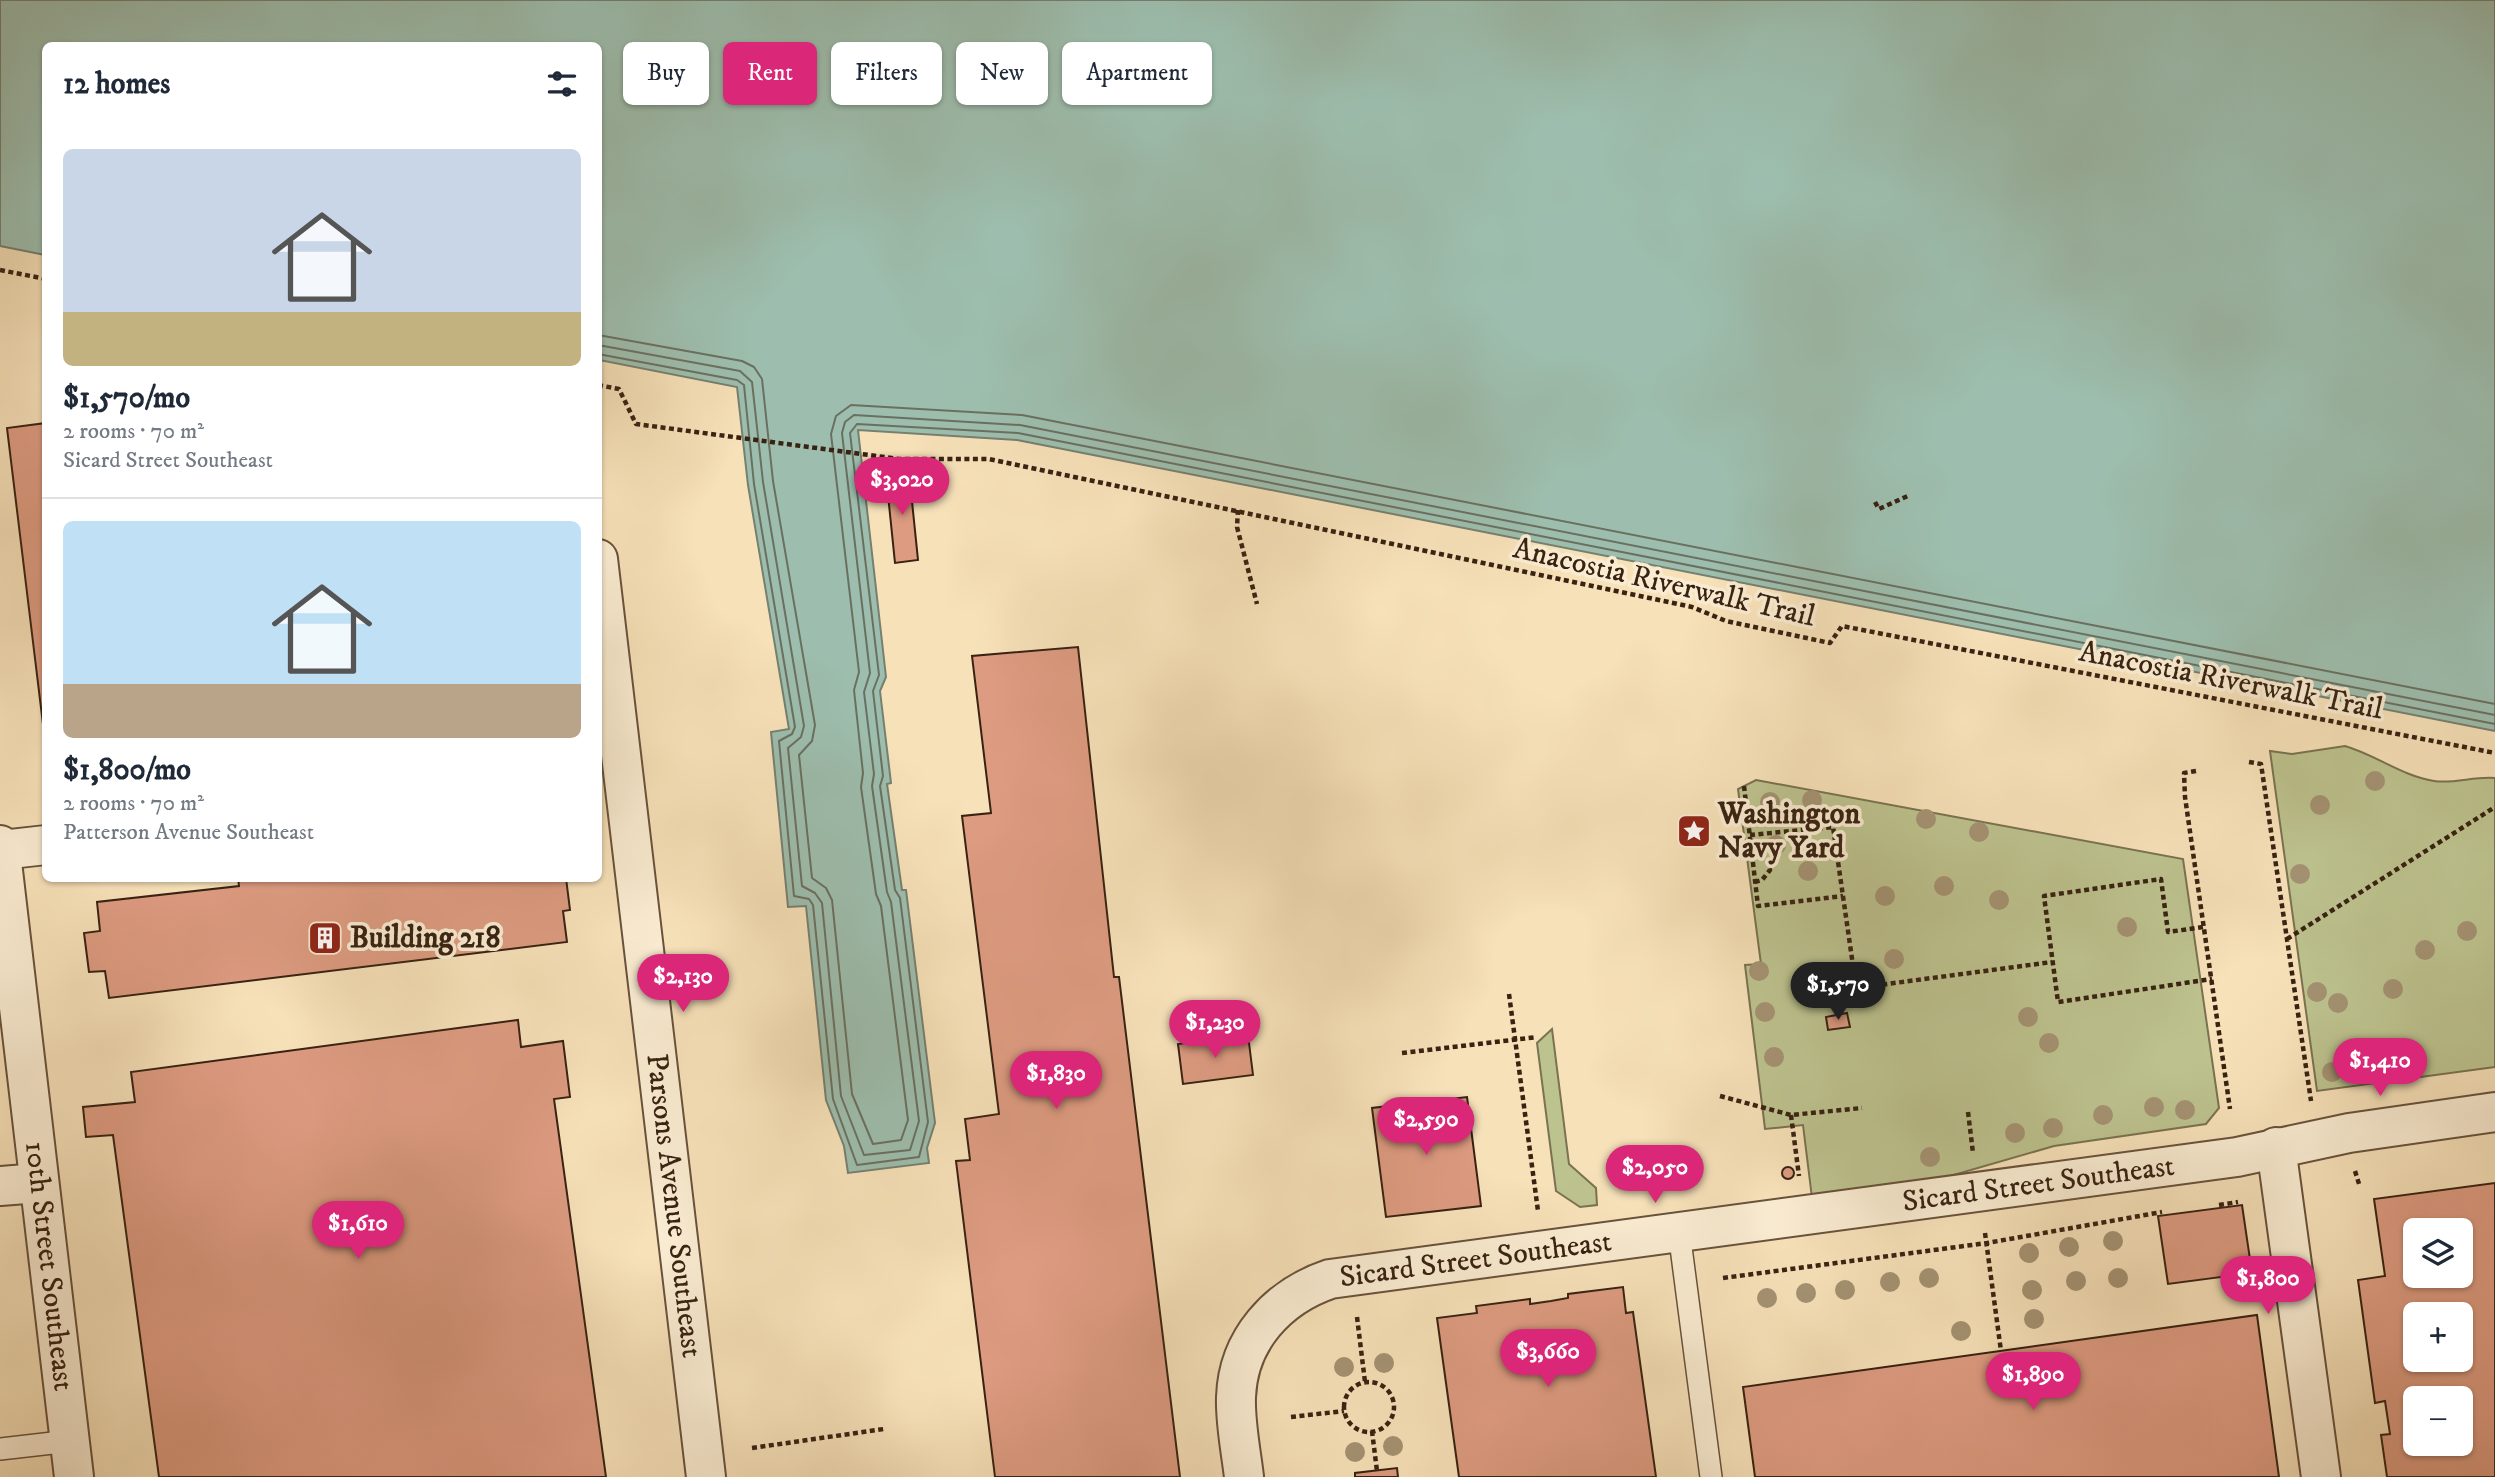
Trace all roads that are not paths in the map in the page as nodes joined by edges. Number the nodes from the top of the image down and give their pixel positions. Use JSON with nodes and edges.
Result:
{"nodes":[{"id":1,"x":602,"y":620,"type":"edge"},
{"id":2,"x":613,"y":786,"type":"edge"},
{"id":3,"x":42,"y":845,"type":"edge"},
{"id":4,"x":0,"y":848,"type":"edge"},
{"id":5,"x":2495,"y":1112,"type":"edge"},
{"id":6,"x":2276,"y":1147,"type":"junction"},
{"id":7,"x":39,"y":1183,"type":"junction"},
{"id":8,"x":0,"y":1186,"type":"edge"},
{"id":9,"x":1679,"y":1232,"type":"junction"},
{"id":10,"x":0,"y":1449,"type":"edge"},
{"id":11,"x":72,"y":1459,"type":"edge"},
{"id":12,"x":706,"y":1477,"type":"edge"},
{"id":13,"x":1244,"y":1477,"type":"edge"},
{"id":14,"x":1711,"y":1477,"type":"edge"},
{"id":15,"x":2320,"y":1477,"type":"edge"}],
"edges":[{"from":1,"to":2,"type":"street","name":"Parsons Avenue Southeast"},
{"from":2,"to":12,"type":"street","name":"Parsons Avenue Southeast"},
{"from":3,"to":4,"type":"street"},
{"from":4,"to":7,"type":"street","name":"10th Street Southeast"},
{"from":5,"to":6,"type":"street","name":"Sicard Street Southeast"},
{"from":6,"to":9,"type":"street","name":"Sicard Street Southeast"},
{"from":6,"to":15,"type":"street"},
{"from":7,"to":8,"type":"street"},
{"from":7,"to":11,"type":"street","name":"10th Street Southeast"},
{"from":9,"to":13,"type":"street","name":"Sicard Street Southeast"},
{"from":9,"to":14,"type":"lane"},
{"from":10,"to":11,"type":"lane"}]}
